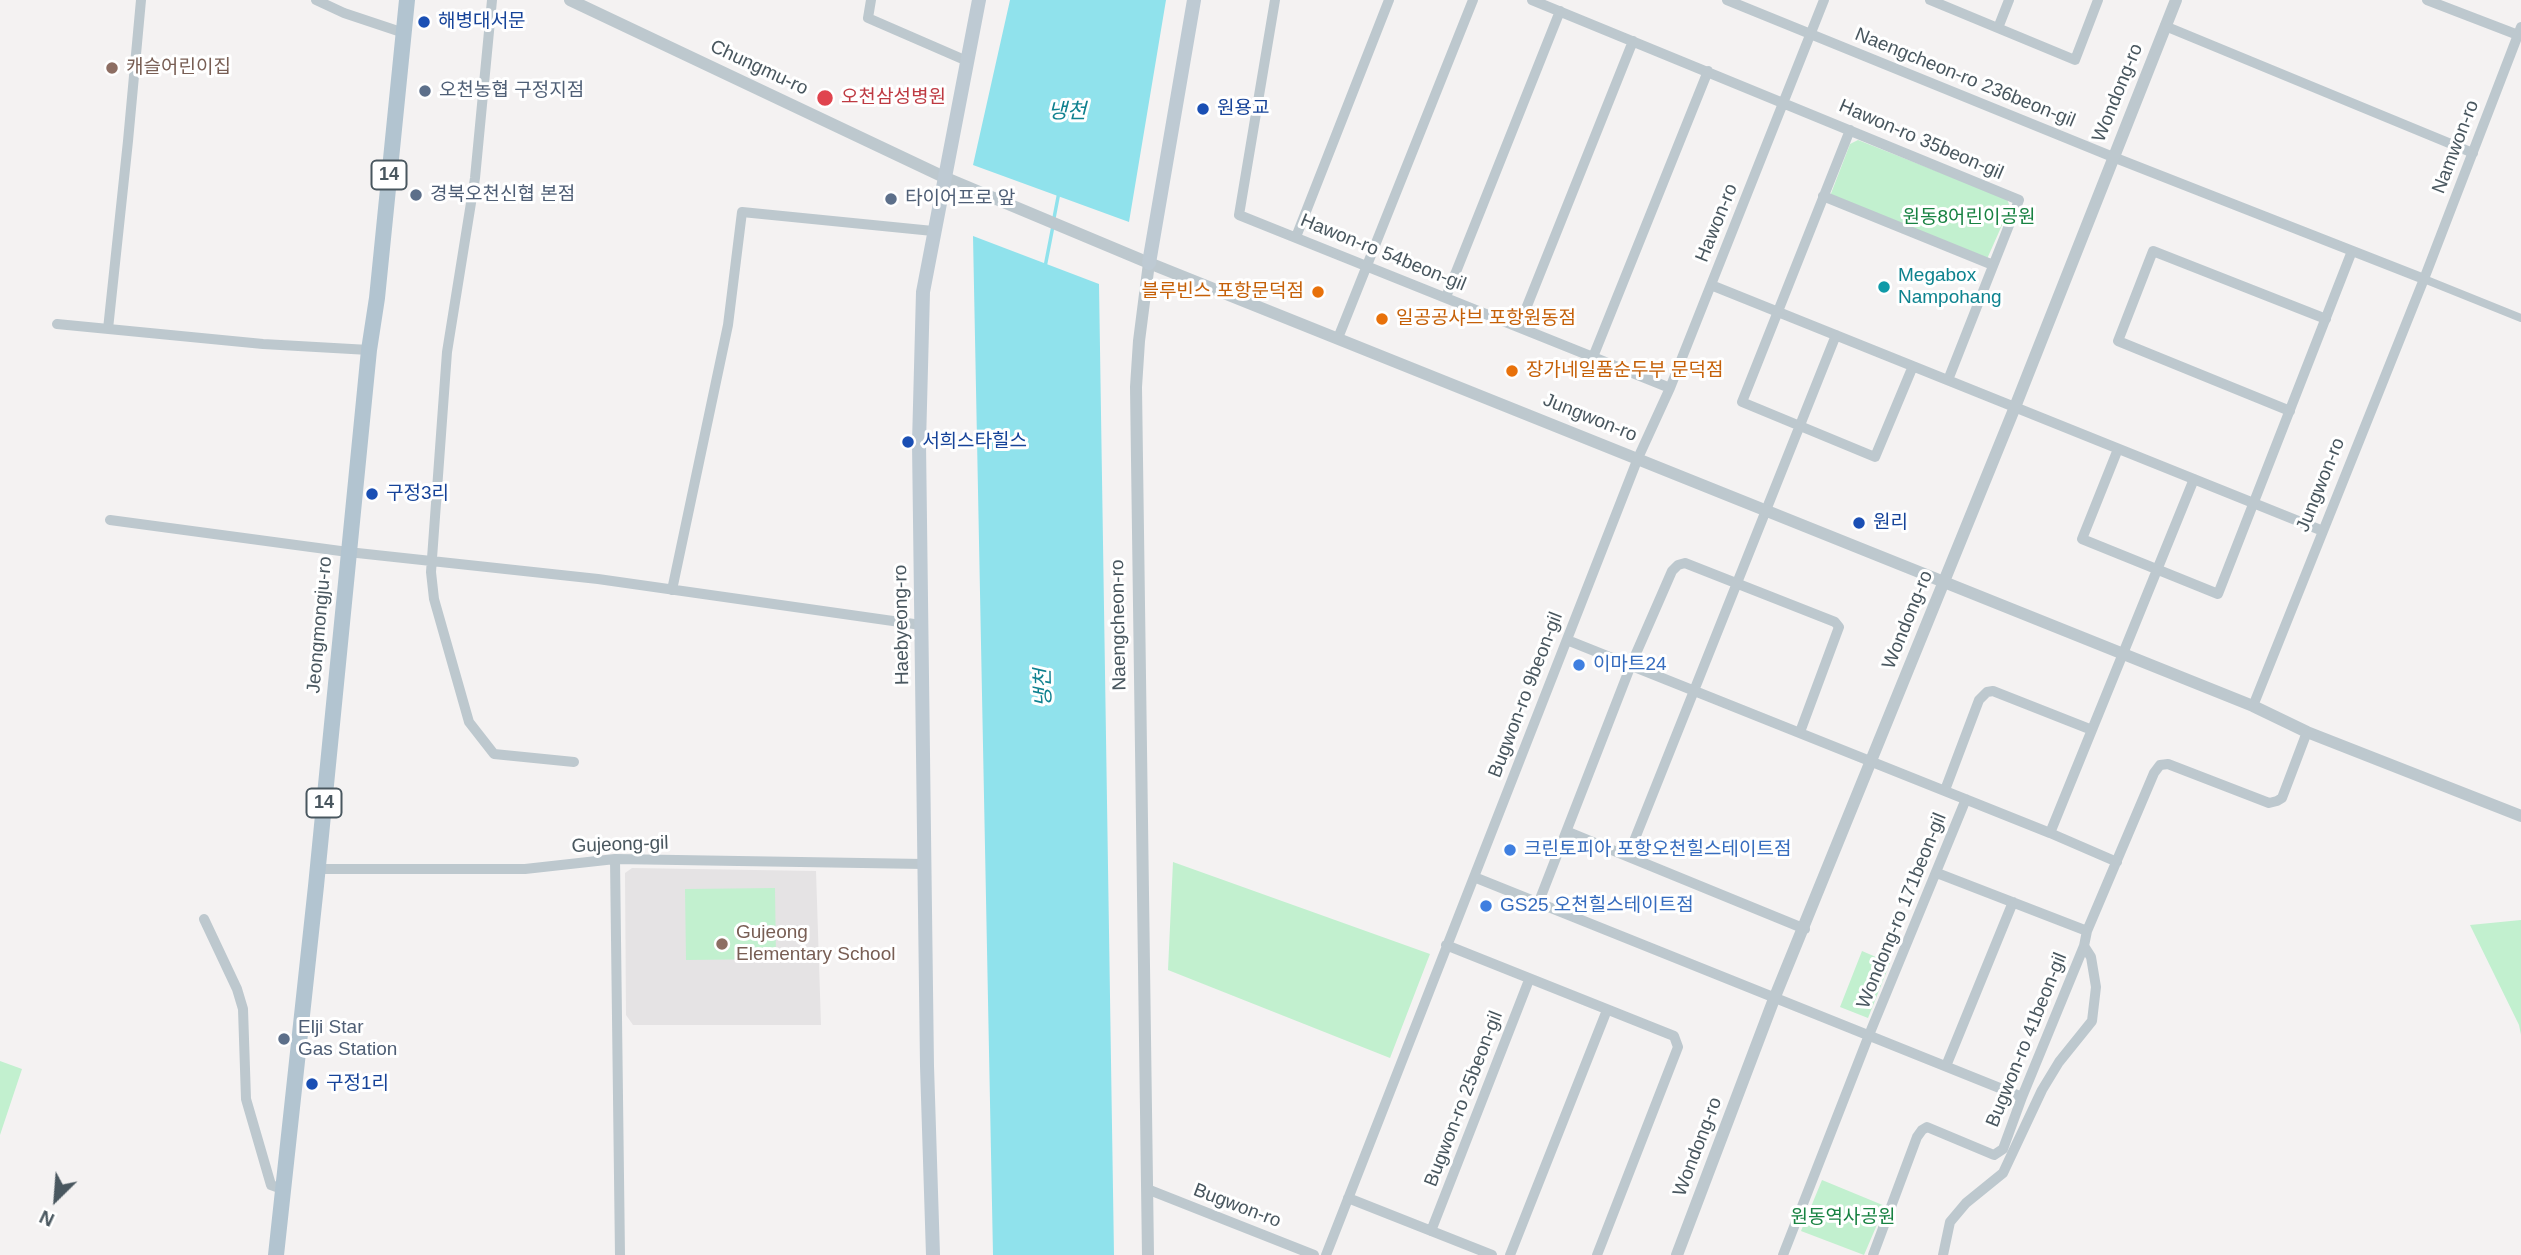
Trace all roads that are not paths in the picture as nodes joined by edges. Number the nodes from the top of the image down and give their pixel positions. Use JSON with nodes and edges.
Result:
{"nodes":[{"id":1,"x":141,"y":0,"type":"edge"},
{"id":2,"x":316,"y":0,"type":"edge"},
{"id":3,"x":407,"y":0,"type":"edge"},
{"id":4,"x":492,"y":0,"type":"edge"},
{"id":5,"x":570,"y":0,"type":"edge"},
{"id":6,"x":871,"y":0,"type":"edge"},
{"id":7,"x":979,"y":0,"type":"edge"},
{"id":8,"x":1194,"y":0,"type":"edge"},
{"id":9,"x":1275,"y":0,"type":"edge"},
{"id":10,"x":1389,"y":0,"type":"edge"},
{"id":11,"x":1473,"y":0,"type":"edge"},
{"id":12,"x":1532,"y":0,"type":"edge"},
{"id":13,"x":1727,"y":0,"type":"edge"},
{"id":14,"x":1824,"y":0,"type":"edge"},
{"id":15,"x":1930,"y":0,"type":"edge"},
{"id":16,"x":2008,"y":0,"type":"edge"},
{"id":17,"x":2098,"y":0,"type":"edge"},
{"id":18,"x":2176,"y":0,"type":"edge"},
{"id":19,"x":2427,"y":0,"type":"edge"},
{"id":20,"x":1560,"y":11,"type":"junction"},
{"id":21,"x":2165,"y":26,"type":"junction"},
{"id":22,"x":1997,"y":28,"type":"junction"},
{"id":23,"x":2519,"y":31,"type":"edge"},
{"id":24,"x":404,"y":33,"type":"junction"},
{"id":25,"x":1811,"y":34,"type":"junction"},
{"id":26,"x":1633,"y":41,"type":"junction"},
{"id":27,"x":967,"y":61,"type":"junction"},
{"id":28,"x":1708,"y":71,"type":"junction"},
{"id":29,"x":1784,"y":102,"type":"junction"},
{"id":30,"x":1850,"y":130,"type":"junction"},
{"id":31,"x":2473,"y":153,"type":"junction"},
{"id":32,"x":2113,"y":157,"type":"junction"},
{"id":33,"x":946,"y":178,"type":"junction"},
{"id":34,"x":1823,"y":196,"type":"junction"},
{"id":35,"x":933,"y":231,"type":"junction"},
{"id":36,"x":1296,"y":237,"type":"junction"},
{"id":37,"x":2352,"y":251,"type":"junction"},
{"id":38,"x":1127,"y":254,"type":"joint"},
{"id":39,"x":1149,"y":263,"type":"junction"},
{"id":40,"x":1367,"y":265,"type":"junction"},
{"id":41,"x":1993,"y":265,"type":"junction"},
{"id":42,"x":2424,"y":279,"type":"junction"},
{"id":43,"x":1711,"y":285,"type":"junction"},
{"id":44,"x":1446,"y":297,"type":"junction"},
{"id":45,"x":1777,"y":312,"type":"junction"},
{"id":46,"x":2521,"y":318,"type":"edge"},
{"id":47,"x":2326,"y":319,"type":"junction"},
{"id":48,"x":57,"y":324,"type":"dead end"},
{"id":49,"x":1519,"y":327,"type":"junction"},
{"id":50,"x":108,"y":329,"type":"junction"},
{"id":51,"x":1836,"y":335,"type":"junction"},
{"id":52,"x":1338,"y":338,"type":"junction"},
{"id":53,"x":369,"y":350,"type":"junction"},
{"id":54,"x":1593,"y":357,"type":"junction"},
{"id":55,"x":1913,"y":366,"type":"junction"},
{"id":56,"x":1948,"y":380,"type":"junction"},
{"id":57,"x":1670,"y":388,"type":"junction"},
{"id":58,"x":2015,"y":407,"type":"junction"},
{"id":59,"x":2290,"y":411,"type":"junction"},
{"id":60,"x":1799,"y":425,"type":"junction"},
{"id":61,"x":2118,"y":449,"type":"junction"},
{"id":62,"x":1638,"y":458,"type":"junction"},
{"id":63,"x":2194,"y":479,"type":"junction"},
{"id":64,"x":2254,"y":503,"type":"junction"},
{"id":65,"x":1765,"y":509,"type":"junction"},
{"id":66,"x":110,"y":520,"type":"dead end"},
{"id":67,"x":2323,"y":531,"type":"junction"},
{"id":68,"x":348,"y":552,"type":"junction"},
{"id":69,"x":432,"y":561,"type":"junction"},
{"id":70,"x":2157,"y":569,"type":"junction"},
{"id":71,"x":1945,"y":582,"type":"junction"},
{"id":72,"x":1736,"y":583,"type":"junction"},
{"id":73,"x":672,"y":590,"type":"junction"},
{"id":74,"x":921,"y":625,"type":"junction"},
{"id":75,"x":1567,"y":640,"type":"junction"},
{"id":76,"x":2123,"y":654,"type":"junction"},
{"id":77,"x":1632,"y":665,"type":"junction"},
{"id":78,"x":1693,"y":690,"type":"junction"},
{"id":79,"x":2253,"y":706,"type":"junction"},
{"id":80,"x":2092,"y":730,"type":"junction"},
{"id":81,"x":1800,"y":732,"type":"junction"},
{"id":82,"x":2307,"y":733,"type":"junction"},
{"id":83,"x":1871,"y":760,"type":"junction"},
{"id":84,"x":574,"y":762,"type":"dead end"},
{"id":85,"x":1945,"y":790,"type":"junction"},
{"id":86,"x":1966,"y":799,"type":"junction"},
{"id":87,"x":2521,"y":816,"type":"edge"},
{"id":88,"x":1568,"y":832,"type":"junction"},
{"id":89,"x":2050,"y":833,"type":"junction"},
{"id":90,"x":1628,"y":856,"type":"junction"},
{"id":91,"x":615,"y":859,"type":"junction"},
{"id":92,"x":2118,"y":862,"type":"junction"},
{"id":93,"x":924,"y":864,"type":"junction"},
{"id":94,"x":318,"y":869,"type":"junction"},
{"id":95,"x":1937,"y":873,"type":"junction"},
{"id":96,"x":1474,"y":877,"type":"junction"},
{"id":97,"x":2014,"y":902,"type":"junction"},
{"id":98,"x":1538,"y":904,"type":"junction"},
{"id":99,"x":204,"y":919,"type":"dead end"},
{"id":100,"x":1805,"y":929,"type":"junction"},
{"id":101,"x":2087,"y":931,"type":"junction"},
{"id":102,"x":1446,"y":945,"type":"junction"},
{"id":103,"x":2084,"y":946,"type":"junction"},
{"id":104,"x":1530,"y":979,"type":"junction"},
{"id":105,"x":1774,"y":999,"type":"junction"},
{"id":106,"x":1607,"y":1010,"type":"junction"},
{"id":107,"x":1869,"y":1035,"type":"junction"},
{"id":108,"x":1946,"y":1066,"type":"junction"},
{"id":109,"x":2022,"y":1097,"type":"junction"},
{"id":110,"x":282,"y":1189,"type":"junction"},
{"id":111,"x":1147,"y":1189,"type":"junction"},
{"id":112,"x":1348,"y":1198,"type":"junction"},
{"id":113,"x":1431,"y":1231,"type":"junction"},
{"id":114,"x":276,"y":1255,"type":"edge"},
{"id":115,"x":620,"y":1255,"type":"edge"},
{"id":116,"x":933,"y":1255,"type":"edge"},
{"id":117,"x":1148,"y":1255,"type":"edge"},
{"id":118,"x":1314,"y":1255,"type":"edge"},
{"id":119,"x":1326,"y":1255,"type":"edge"},
{"id":120,"x":1492,"y":1255,"type":"edge"},
{"id":121,"x":1510,"y":1255,"type":"edge"},
{"id":122,"x":1597,"y":1255,"type":"edge"},
{"id":123,"x":1677,"y":1255,"type":"edge"},
{"id":124,"x":1783,"y":1255,"type":"edge"},
{"id":125,"x":1874,"y":1255,"type":"edge"},
{"id":126,"x":1943,"y":1255,"type":"edge"}],
"edges":[{"from":1,"to":50,"type":"street"},
{"from":2,"to":24,"type":"street"},
{"from":3,"to":24,"type":"main road","name":"Jeongmongju-ro","number":"14"},
{"from":4,"to":69,"type":"street"},
{"from":5,"to":33,"type":"street","name":"Chungmu-ro"},
{"from":6,"to":27,"type":"street"},
{"from":7,"to":27,"type":"main road","name":"Haebyeong-ro"},
{"from":8,"to":39,"type":"main road","name":"Naengcheon-ro"},
{"from":9,"to":36,"type":"street","name":"Hawon-ro 54beon-gil"},
{"from":10,"to":36,"type":"street"},
{"from":11,"to":40,"type":"street"},
{"from":12,"to":20,"type":"street","name":"Hawon-ro 35beon-gil"},
{"from":13,"to":25,"type":"street","name":"Naengcheon-ro 236beon-gil"},
{"from":14,"to":25,"type":"street","name":"Hawon-ro"},
{"from":15,"to":22,"type":"street"},
{"from":16,"to":22,"type":"street"},
{"from":17,"to":22,"type":"street"},
{"from":18,"to":21,"type":"street","name":"Wondong-ro"},
{"from":19,"to":23,"type":"street"},
{"from":20,"to":26,"type":"street","name":"Hawon-ro 35beon-gil"},
{"from":20,"to":44,"type":"street"},
{"from":21,"to":31,"type":"street"},
{"from":21,"to":32,"type":"street","name":"Wondong-ro"},
{"from":23,"to":31,"type":"street","name":"Namwon-ro"},
{"from":24,"to":53,"type":"main road","name":"Jeongmongju-ro","number":"14"},
{"from":25,"to":29,"type":"street","name":"Hawon-ro"},
{"from":25,"to":32,"type":"street","name":"Naengcheon-ro 236beon-gil"},
{"from":26,"to":28,"type":"street","name":"Hawon-ro 35beon-gil"},
{"from":26,"to":49,"type":"street"},
{"from":27,"to":33,"type":"main road","name":"Haebyeong-ro"},
{"from":28,"to":29,"type":"street","name":"Hawon-ro 35beon-gil"},
{"from":28,"to":54,"type":"street"},
{"from":29,"to":30,"type":"street","name":"Hawon-ro 35beon-gil"},
{"from":29,"to":43,"type":"street","name":"Hawon-ro"},
{"from":30,"to":34,"type":"street"},
{"from":30,"to":41,"type":"street","name":"Hawon-ro 35beon-gil"},
{"from":31,"to":42,"type":"street","name":"Namwon-ro"},
{"from":32,"to":37,"type":"street","name":"Naengcheon-ro 236beon-gil"},
{"from":32,"to":58,"type":"street","name":"Wondong-ro"},
{"from":33,"to":35,"type":"main road","name":"Haebyeong-ro"},
{"from":33,"to":38,"type":"street","name":"Chungmu-ro"},
{"from":34,"to":41,"type":"street"},
{"from":34,"to":45,"type":"street"},
{"from":35,"to":73,"type":"street"},
{"from":35,"to":74,"type":"main road","name":"Haebyeong-ro"},
{"from":36,"to":40,"type":"street","name":"Hawon-ro 54beon-gil"},
{"from":37,"to":42,"type":"street","name":"Naengcheon-ro 236beon-gil"},
{"from":37,"to":47,"type":"street"},
{"from":38,"to":39,"type":"street","name":"Jungwon-ro"},
{"from":39,"to":52,"type":"street","name":"Jungwon-ro"},
{"from":39,"to":111,"type":"street","name":"Naengcheon-ro"},
{"from":40,"to":44,"type":"street","name":"Hawon-ro 54beon-gil"},
{"from":40,"to":52,"type":"street"},
{"from":41,"to":56,"type":"street"},
{"from":42,"to":46,"type":"street"},
{"from":42,"to":67,"type":"street","name":"Jungwon-ro"},
{"from":43,"to":45,"type":"street"},
{"from":43,"to":57,"type":"street","name":"Hawon-ro"},
{"from":44,"to":49,"type":"street","name":"Hawon-ro 54beon-gil"},
{"from":45,"to":51,"type":"street"},
{"from":45,"to":60,"type":"street"},
{"from":47,"to":59,"type":"street"},
{"from":47,"to":59,"type":"street"},
{"from":48,"to":50,"type":"street"},
{"from":49,"to":54,"type":"street","name":"Hawon-ro 54beon-gil"},
{"from":50,"to":53,"type":"street"},
{"from":51,"to":55,"type":"street"},
{"from":51,"to":60,"type":"street"},
{"from":52,"to":62,"type":"street","name":"Jungwon-ro"},
{"from":53,"to":68,"type":"main road","name":"Jeongmongju-ro","number":"14"},
{"from":54,"to":57,"type":"street","name":"Hawon-ro 54beon-gil"},
{"from":55,"to":56,"type":"street"},
{"from":55,"to":60,"type":"street"},
{"from":56,"to":58,"type":"street"},
{"from":57,"to":62,"type":"street","name":"Hawon-ro"},
{"from":58,"to":61,"type":"street"},
{"from":58,"to":71,"type":"street","name":"Wondong-ro"},
{"from":59,"to":64,"type":"street"},
{"from":60,"to":65,"type":"street"},
{"from":61,"to":63,"type":"street"},
{"from":61,"to":70,"type":"street"},
{"from":62,"to":65,"type":"street","name":"Jungwon-ro"},
{"from":62,"to":75,"type":"street","name":"Bugwon-ro 9beon-gil"},
{"from":63,"to":64,"type":"street"},
{"from":63,"to":70,"type":"street"},
{"from":64,"to":67,"type":"street"},
{"from":64,"to":70,"type":"street"},
{"from":65,"to":71,"type":"street","name":"Jungwon-ro"},
{"from":65,"to":72,"type":"street"},
{"from":66,"to":68,"type":"street"},
{"from":67,"to":79,"type":"street","name":"Jungwon-ro"},
{"from":68,"to":69,"type":"street"},
{"from":68,"to":94,"type":"main road","name":"Jeongmongju-ro","number":"14"},
{"from":69,"to":73,"type":"street"},
{"from":69,"to":84,"type":"street"},
{"from":70,"to":76,"type":"street"},
{"from":71,"to":76,"type":"street","name":"Jungwon-ro"},
{"from":71,"to":83,"type":"street","name":"Wondong-ro"},
{"from":72,"to":77,"type":"street"},
{"from":72,"to":78,"type":"street"},
{"from":72,"to":81,"type":"street"},
{"from":73,"to":74,"type":"street"},
{"from":74,"to":93,"type":"main road","name":"Haebyeong-ro"},
{"from":75,"to":77,"type":"street"},
{"from":75,"to":96,"type":"street","name":"Bugwon-ro 9beon-gil"},
{"from":76,"to":79,"type":"street","name":"Jungwon-ro"},
{"from":76,"to":80,"type":"street"},
{"from":77,"to":78,"type":"street"},
{"from":77,"to":88,"type":"street"},
{"from":78,"to":81,"type":"street"},
{"from":78,"to":90,"type":"street"},
{"from":79,"to":82,"type":"street","name":"Jungwon-ro"},
{"from":80,"to":85,"type":"street"},
{"from":80,"to":89,"type":"street"},
{"from":81,"to":83,"type":"street"},
{"from":82,"to":87,"type":"street","name":"Jungwon-ro"},
{"from":82,"to":92,"type":"street","name":"Bugwon-ro 41beon-gil"},
{"from":83,"to":85,"type":"street"},
{"from":83,"to":100,"type":"street","name":"Wondong-ro"},
{"from":85,"to":86,"type":"street"},
{"from":86,"to":89,"type":"street"},
{"from":86,"to":95,"type":"street","name":"Wondong-ro 171beon-gil"},
{"from":88,"to":90,"type":"street"},
{"from":88,"to":98,"type":"street"},
{"from":89,"to":92,"type":"street"},
{"from":90,"to":100,"type":"street"},
{"from":91,"to":93,"type":"street","name":"Gujeong-gil"},
{"from":91,"to":94,"type":"street","name":"Gujeong-gil"},
{"from":91,"to":115,"type":"street"},
{"from":92,"to":101,"type":"street","name":"Bugwon-ro 41beon-gil"},
{"from":93,"to":116,"type":"main road","name":"Haebyeong-ro"},
{"from":94,"to":110,"type":"main road","name":"Jeongmongju-ro","number":"14"},
{"from":95,"to":97,"type":"street"},
{"from":95,"to":107,"type":"street","name":"Wondong-ro 171beon-gil"},
{"from":96,"to":98,"type":"street","name":"Wondong-ro 171beon-gil"},
{"from":96,"to":102,"type":"street","name":"Bugwon-ro 9beon-gil"},
{"from":97,"to":101,"type":"street"},
{"from":97,"to":108,"type":"street"},
{"from":98,"to":105,"type":"street","name":"Wondong-ro 171beon-gil"},
{"from":99,"to":110,"type":"street"},
{"from":100,"to":105,"type":"street","name":"Wondong-ro"},
{"from":101,"to":103,"type":"street","name":"Bugwon-ro 41beon-gil"},
{"from":102,"to":104,"type":"street"},
{"from":102,"to":112,"type":"street","name":"Bugwon-ro 9beon-gil"},
{"from":103,"to":109,"type":"street","name":"Bugwon-ro 41beon-gil"},
{"from":103,"to":126,"type":"street"},
{"from":104,"to":106,"type":"street"},
{"from":104,"to":113,"type":"street","name":"Bugwon-ro 25beon-gil"},
{"from":105,"to":107,"type":"street","name":"Wondong-ro 171beon-gil"},
{"from":105,"to":123,"type":"street","name":"Wondong-ro"},
{"from":106,"to":121,"type":"street"},
{"from":106,"to":122,"type":"street"},
{"from":107,"to":108,"type":"street","name":"Wondong-ro 171beon-gil"},
{"from":107,"to":124,"type":"street","name":"Wondong-ro 171beon-gil"},
{"from":108,"to":109,"type":"street","name":"Wondong-ro 171beon-gil"},
{"from":109,"to":125,"type":"street","name":"Bugwon-ro 41beon-gil"},
{"from":110,"to":114,"type":"main road","name":"Jeongmongju-ro","number":"14"},
{"from":111,"to":117,"type":"street","name":"Naengcheon-ro"},
{"from":111,"to":118,"type":"street","name":"Bugwon-ro"},
{"from":112,"to":113,"type":"street"},
{"from":112,"to":119,"type":"street","name":"Bugwon-ro 9beon-gil"},
{"from":113,"to":120,"type":"street"}]}
